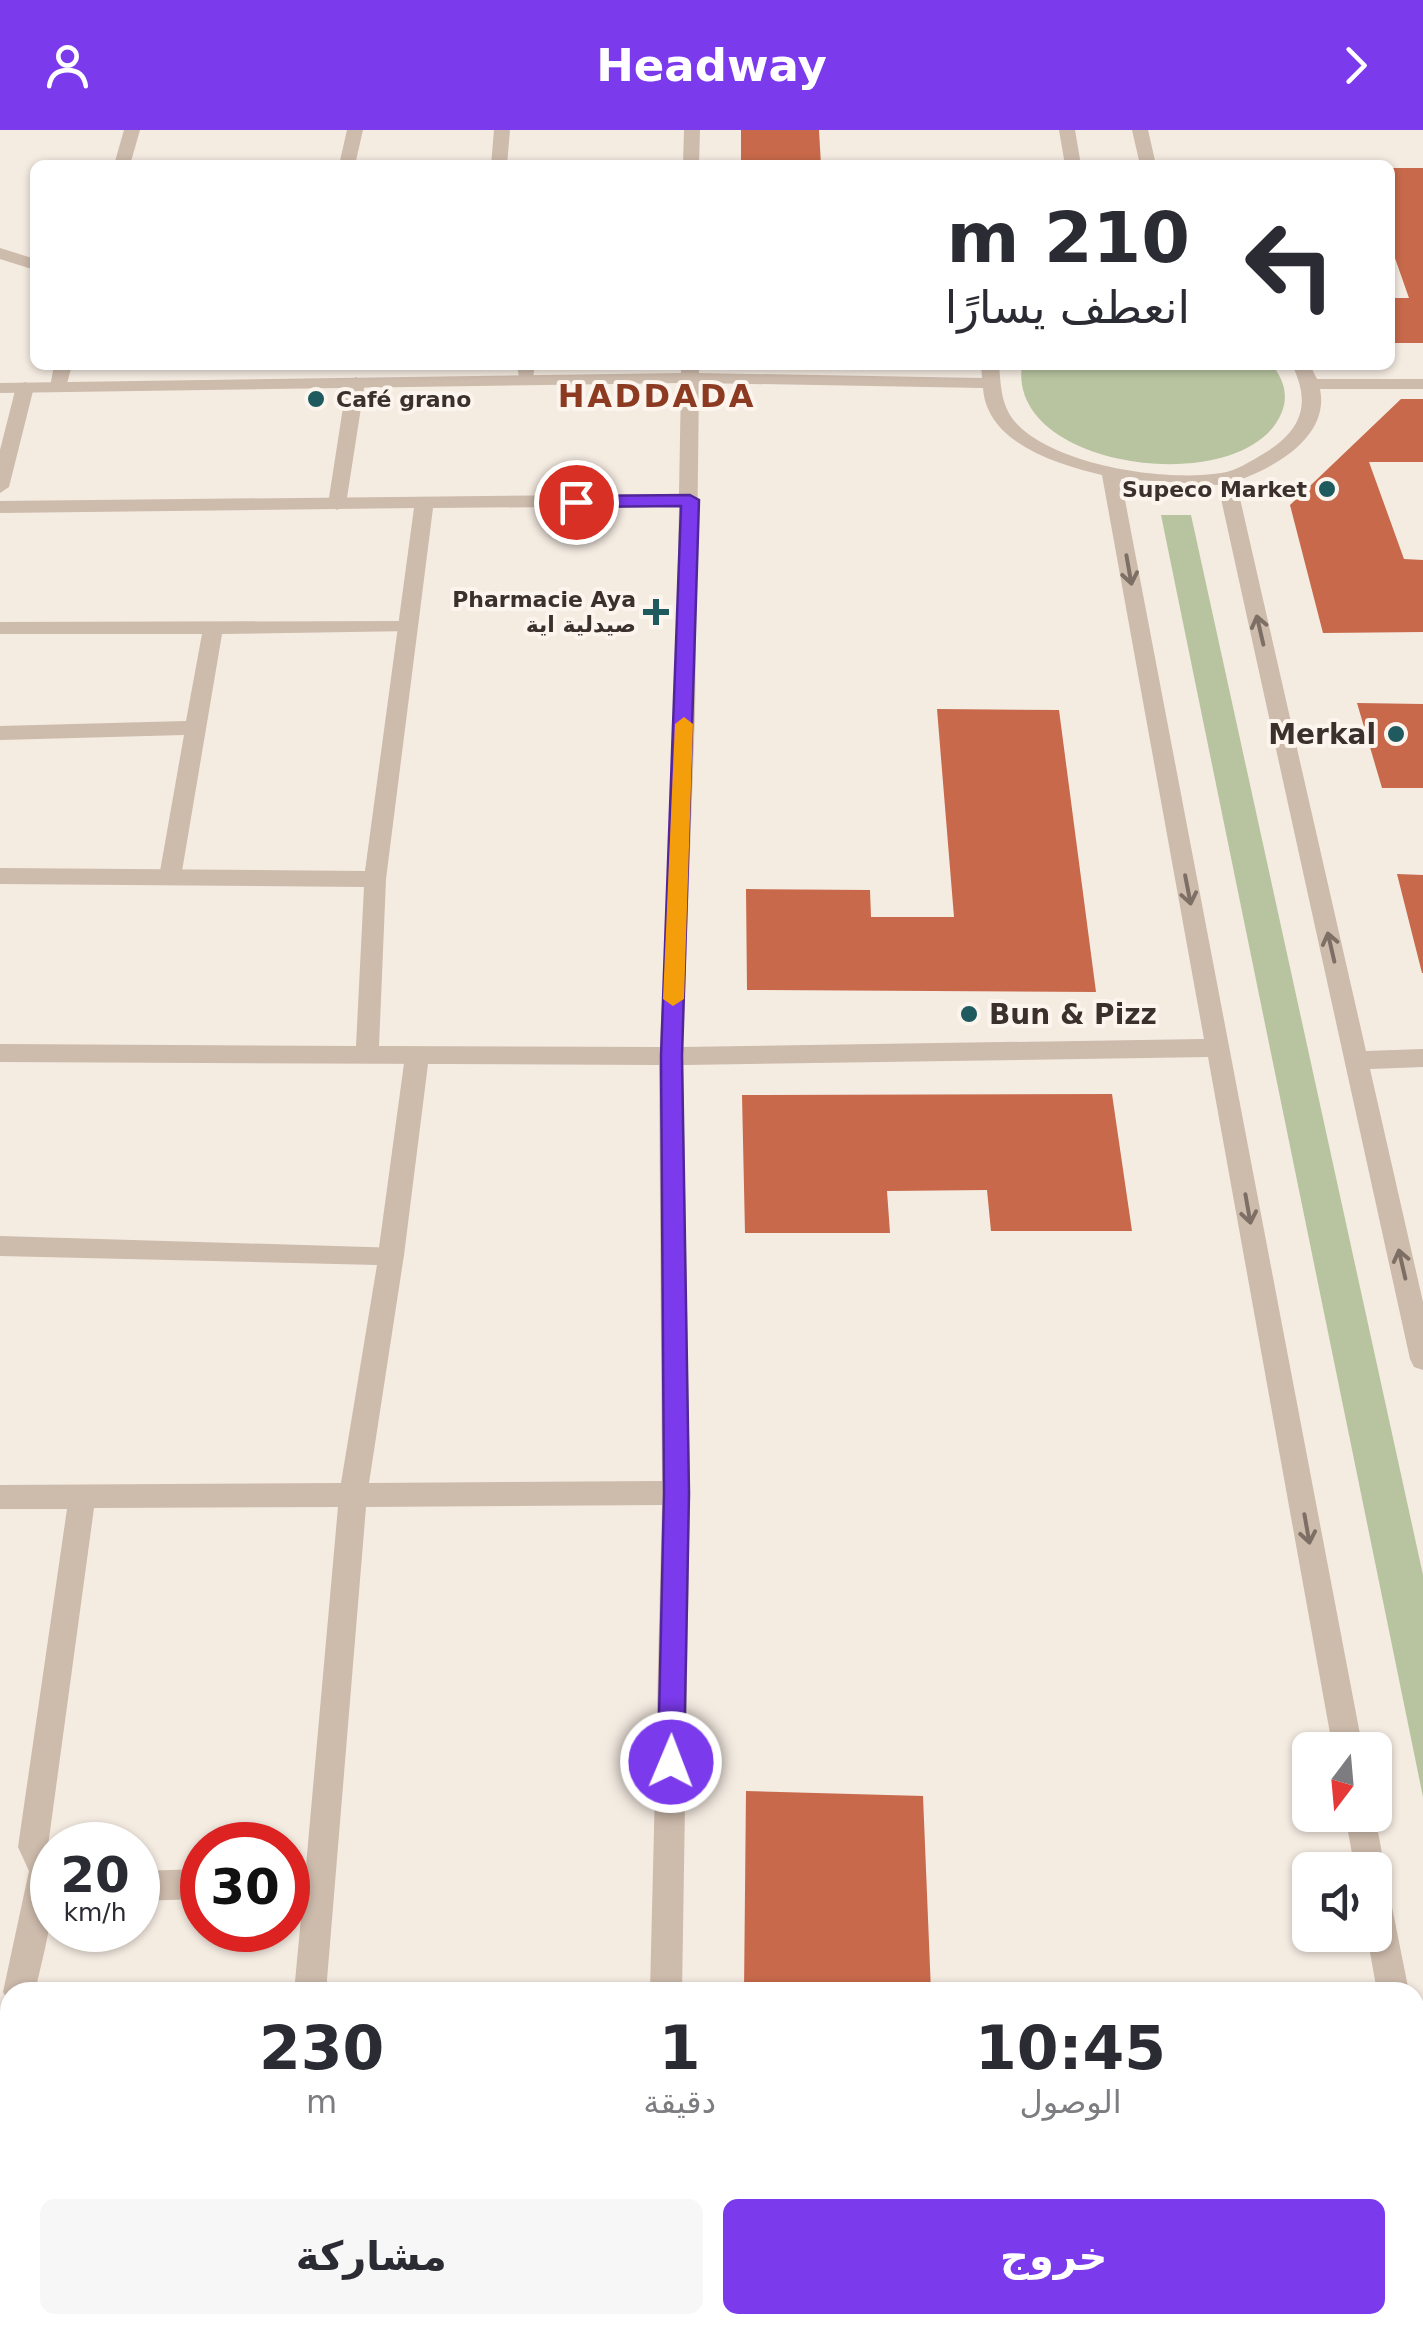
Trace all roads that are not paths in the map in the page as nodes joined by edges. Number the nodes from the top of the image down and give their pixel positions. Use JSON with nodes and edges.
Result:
{"nodes":[{"id":1,"x":132,"y":130,"type":"edge"},
{"id":2,"x":355,"y":130,"type":"edge"},
{"id":3,"x":502,"y":130,"type":"edge"},
{"id":4,"x":692,"y":130,"type":"edge"},
{"id":5,"x":1066,"y":130,"type":"edge"},
{"id":6,"x":1140,"y":130,"type":"edge"},
{"id":7,"x":123,"y":160,"type":"edge"},
{"id":8,"x":348,"y":160,"type":"edge"},
{"id":9,"x":499,"y":160,"type":"edge"},
{"id":10,"x":691,"y":160,"type":"edge"},
{"id":11,"x":1072,"y":160,"type":"edge"},
{"id":12,"x":1147,"y":160,"type":"edge"},
{"id":13,"x":0,"y":253,"type":"edge"},
{"id":14,"x":30,"y":263,"type":"edge"},
{"id":15,"x":62,"y":370,"type":"edge"},
{"id":16,"x":1304,"y":370,"type":"edge"},
{"id":17,"x":690,"y":371,"type":"edge"},
{"id":18,"x":526,"y":372,"type":"edge"},
{"id":19,"x":989,"y":374,"type":"edge"},
{"id":20,"x":356,"y":382,"type":"junction"},
{"id":21,"x":1313,"y":384,"type":"junction"},
{"id":22,"x":1423,"y":384,"type":"edge"},
{"id":23,"x":25,"y":387,"type":"junction"},
{"id":24,"x":59,"y":387,"type":"junction"},
{"id":25,"x":0,"y":388,"type":"edge"},
{"id":26,"x":1111,"y":474,"type":"junction"},
{"id":27,"x":1226,"y":479,"type":"junction"},
{"id":28,"x":0,"y":486,"type":"edge"},
{"id":29,"x":690,"y":500,"type":"junction"},
{"id":30,"x":424,"y":503,"type":"junction"},
{"id":31,"x":337,"y":504,"type":"junction"},
{"id":32,"x":0,"y":507,"type":"edge"},
{"id":33,"x":214,"y":627,"type":"junction"},
{"id":34,"x":407,"y":627,"type":"junction"},
{"id":35,"x":0,"y":628,"type":"edge"},
{"id":36,"x":196,"y":728,"type":"junction"},
{"id":37,"x":0,"y":733,"type":"edge"},
{"id":38,"x":0,"y":876,"type":"edge"},
{"id":39,"x":170,"y":878,"type":"junction"},
{"id":40,"x":374,"y":879,"type":"junction"},
{"id":41,"x":1218,"y":1048,"type":"junction"},
{"id":42,"x":0,"y":1053,"type":"edge"},
{"id":43,"x":367,"y":1056,"type":"junction"},
{"id":44,"x":417,"y":1056,"type":"junction"},
{"id":45,"x":672,"y":1056,"type":"junction"},
{"id":46,"x":1423,"y":1058,"type":"edge"},
{"id":47,"x":1356,"y":1060,"type":"junction"},
{"id":48,"x":0,"y":1246,"type":"edge"},
{"id":49,"x":391,"y":1255,"type":"junction"},
{"id":50,"x":1423,"y":1360,"type":"edge"},
{"id":51,"x":676,"y":1493,"type":"junction"},
{"id":52,"x":82,"y":1496,"type":"junction"},
{"id":53,"x":353,"y":1496,"type":"junction"},
{"id":54,"x":0,"y":1497,"type":"edge"},
{"id":55,"x":1345,"y":1732,"type":"edge"},
{"id":56,"x":36,"y":1822,"type":"edge"},
{"id":57,"x":310,"y":1881,"type":"edge"},
{"id":58,"x":320,"y":1881,"type":"junction"},
{"id":59,"x":30,"y":1947,"type":"edge"},
{"id":60,"x":1385,"y":1952,"type":"edge"},
{"id":61,"x":21,"y":1982,"type":"edge"},
{"id":62,"x":311,"y":1982,"type":"edge"},
{"id":63,"x":666,"y":1982,"type":"edge"},
{"id":64,"x":1390,"y":1982,"type":"edge"}],
"edges":[{"from":1,"to":7,"type":"street"},
{"from":2,"to":8,"type":"street"},
{"from":3,"to":9,"type":"street"},
{"from":4,"to":10,"type":"street"},
{"from":5,"to":11,"type":"street"},
{"from":6,"to":12,"type":"street"},
{"from":13,"to":14,"type":"street"},
{"from":15,"to":24,"type":"street"},
{"from":16,"to":21,"type":"street"},
{"from":17,"to":18,"type":"street"},
{"from":17,"to":19,"type":"street"},
{"from":17,"to":29,"type":"street"},
{"from":18,"to":20,"type":"street"},
{"from":19,"to":26,"type":"street"},
{"from":20,"to":24,"type":"street"},
{"from":20,"to":31,"type":"street"},
{"from":21,"to":22,"type":"street"},
{"from":21,"to":27,"type":"street"},
{"from":23,"to":24,"type":"street"},
{"from":23,"to":25,"type":"street"},
{"from":23,"to":28,"type":"street"},
{"from":26,"to":27,"type":"street"},
{"from":26,"to":41,"type":"street","one_way":true},
{"from":47,"to":27,"type":"street","one_way":true},
{"from":29,"to":30,"type":"street"},
{"from":29,"to":45,"type":"street"},
{"from":30,"to":31,"type":"street"},
{"from":30,"to":34,"type":"street"},
{"from":31,"to":32,"type":"street"},
{"from":33,"to":34,"type":"street"},
{"from":33,"to":35,"type":"street"},
{"from":33,"to":36,"type":"street"},
{"from":34,"to":40,"type":"street"},
{"from":36,"to":37,"type":"street"},
{"from":36,"to":39,"type":"street"},
{"from":38,"to":39,"type":"street"},
{"from":39,"to":40,"type":"street"},
{"from":40,"to":43,"type":"street"},
{"from":41,"to":45,"type":"street"},
{"from":41,"to":55,"type":"street","one_way":true},
{"from":42,"to":43,"type":"street"},
{"from":43,"to":44,"type":"street"},
{"from":44,"to":45,"type":"street"},
{"from":44,"to":49,"type":"street"},
{"from":45,"to":51,"type":"street"},
{"from":46,"to":47,"type":"street"},
{"from":50,"to":47,"type":"street","one_way":true},
{"from":48,"to":49,"type":"street"},
{"from":49,"to":53,"type":"street"},
{"from":51,"to":53,"type":"street"},
{"from":51,"to":63,"type":"street"},
{"from":52,"to":53,"type":"street"},
{"from":52,"to":54,"type":"street"},
{"from":52,"to":56,"type":"street"},
{"from":53,"to":58,"type":"street"},
{"from":57,"to":58,"type":"street"},
{"from":58,"to":62,"type":"street"},
{"from":59,"to":61,"type":"street"},
{"from":60,"to":64,"type":"street"}]}
